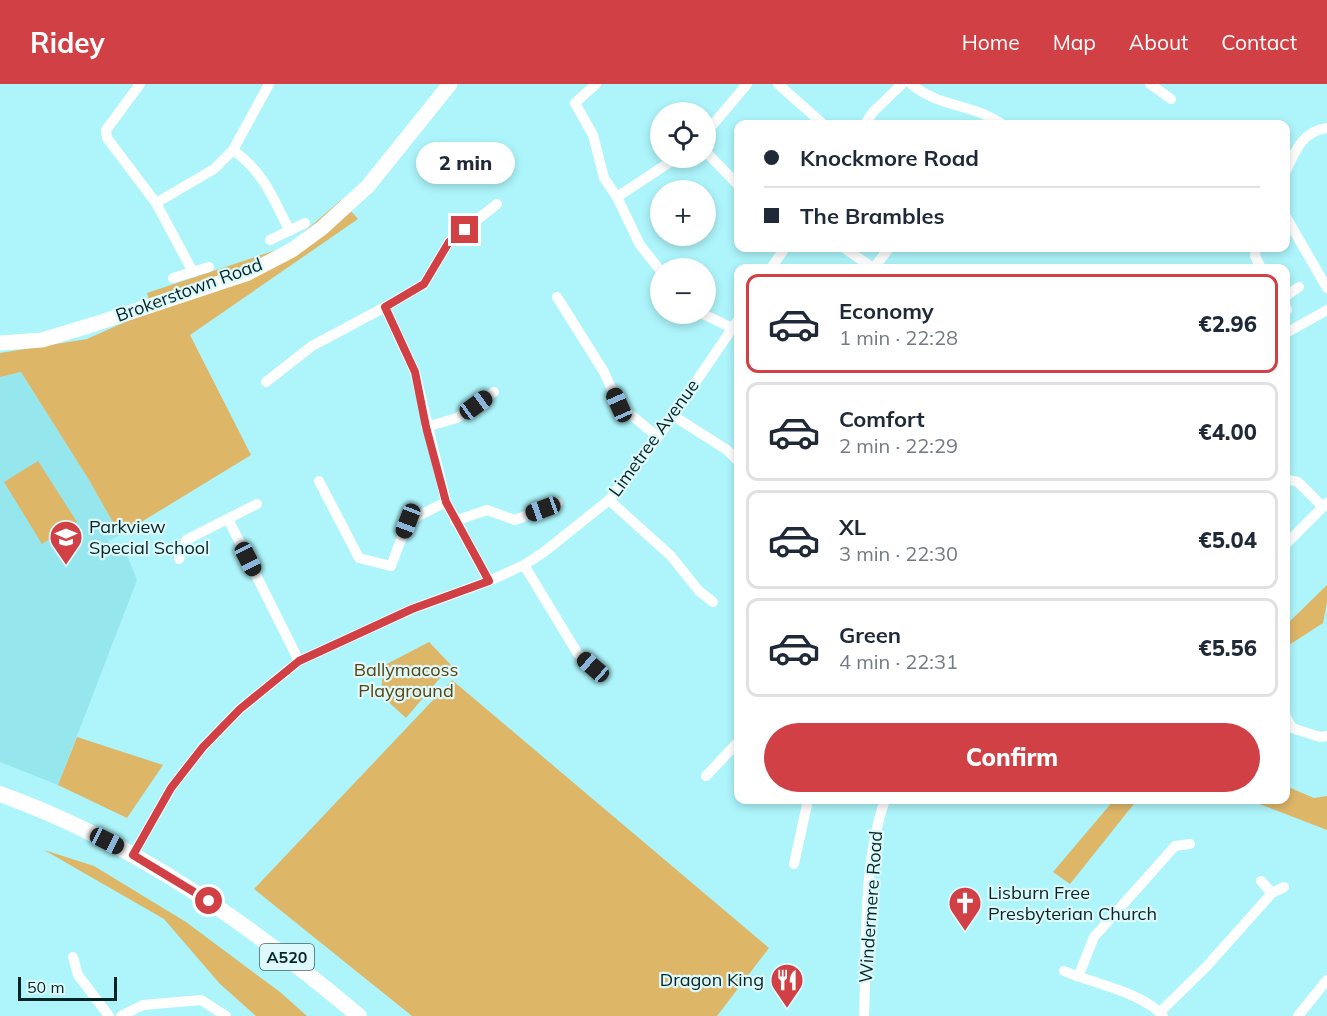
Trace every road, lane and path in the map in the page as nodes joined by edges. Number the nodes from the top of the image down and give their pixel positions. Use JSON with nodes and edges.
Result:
{"nodes":[{"id":1,"x":140,"y":84,"type":"edge"},
{"id":2,"x":269,"y":84,"type":"edge"},
{"id":3,"x":450,"y":84,"type":"edge"},
{"id":4,"x":596,"y":84,"type":"edge"},
{"id":5,"x":747,"y":84,"type":"edge"},
{"id":6,"x":778,"y":84,"type":"edge"},
{"id":7,"x":902,"y":84,"type":"edge"},
{"id":8,"x":911,"y":84,"type":"edge"},
{"id":9,"x":1154,"y":85,"type":"edge"},
{"id":10,"x":1171,"y":99,"type":"dead end"},
{"id":11,"x":818,"y":120,"type":"edge"},
{"id":12,"x":868,"y":120,"type":"edge"},
{"id":13,"x":996,"y":120,"type":"edge"},
{"id":14,"x":716,"y":121,"type":"edge"},
{"id":15,"x":1327,"y":128,"type":"edge"},
{"id":16,"x":233,"y":150,"type":"junction"},
{"id":17,"x":716,"y":163,"type":"edge"},
{"id":18,"x":1290,"y":163,"type":"edge"},
{"id":19,"x":661,"y":168,"type":"edge"},
{"id":20,"x":734,"y":181,"type":"edge"},
{"id":21,"x":616,"y":197,"type":"junction"},
{"id":22,"x":156,"y":202,"type":"junction"},
{"id":23,"x":497,"y":204,"type":"dead end"},
{"id":24,"x":305,"y":223,"type":"dead end"},
{"id":25,"x":1290,"y":226,"type":"edge"},
{"id":26,"x":290,"y":231,"type":"junction"},
{"id":27,"x":270,"y":240,"type":"dead end"},
{"id":28,"x":850,"y":252,"type":"edge"},
{"id":29,"x":650,"y":258,"type":"edge"},
{"id":30,"x":868,"y":264,"type":"edge"},
{"id":31,"x":208,"y":267,"type":"dead end"},
{"id":32,"x":194,"y":272,"type":"junction"},
{"id":33,"x":173,"y":278,"type":"dead end"},
{"id":34,"x":1299,"y":287,"type":"dead end"},
{"id":35,"x":1327,"y":288,"type":"edge"},
{"id":36,"x":1290,"y":293,"type":"edge"},
{"id":37,"x":557,"y":297,"type":"dead end"},
{"id":38,"x":385,"y":307,"type":"junction"},
{"id":39,"x":1327,"y":310,"type":"edge"},
{"id":40,"x":716,"y":318,"type":"edge"},
{"id":41,"x":734,"y":324,"type":"edge"},
{"id":42,"x":734,"y":325,"type":"edge"},
{"id":43,"x":1290,"y":331,"type":"edge"},
{"id":44,"x":0,"y":343,"type":"edge"},
{"id":45,"x":266,"y":382,"type":"dead end"},
{"id":46,"x":494,"y":392,"type":"dead end"},
{"id":47,"x":672,"y":416,"type":"junction"},
{"id":48,"x":426,"y":427,"type":"junction"},
{"id":49,"x":658,"y":436,"type":"junction"},
{"id":50,"x":734,"y":457,"type":"edge"},
{"id":51,"x":319,"y":480,"type":"dead end"},
{"id":52,"x":1290,"y":480,"type":"edge"},
{"id":53,"x":609,"y":500,"type":"junction"},
{"id":54,"x":446,"y":502,"type":"junction"},
{"id":55,"x":558,"y":503,"type":"dead end"},
{"id":56,"x":257,"y":504,"type":"dead end"},
{"id":57,"x":1325,"y":505,"type":"edge"},
{"id":58,"x":228,"y":519,"type":"junction"},
{"id":59,"x":455,"y":522,"type":"junction"},
{"id":60,"x":1290,"y":540,"type":"edge"},
{"id":61,"x":179,"y":559,"type":"dead end"},
{"id":62,"x":524,"y":565,"type":"junction"},
{"id":63,"x":489,"y":581,"type":"junction"},
{"id":64,"x":713,"y":602,"type":"dead end"},
{"id":65,"x":299,"y":661,"type":"junction"},
{"id":66,"x":593,"y":667,"type":"dead end"},
{"id":67,"x":1290,"y":724,"type":"edge"},
{"id":68,"x":1327,"y":736,"type":"edge"},
{"id":69,"x":734,"y":746,"type":"edge"},
{"id":70,"x":706,"y":776,"type":"dead end"},
{"id":71,"x":0,"y":794,"type":"edge"},
{"id":72,"x":807,"y":804,"type":"edge"},
{"id":73,"x":884,"y":804,"type":"edge"},
{"id":74,"x":1190,"y":844,"type":"dead end"},
{"id":75,"x":133,"y":855,"type":"junction"},
{"id":76,"x":794,"y":864,"type":"dead end"},
{"id":77,"x":1261,"y":881,"type":"dead end"},
{"id":78,"x":1284,"y":887,"type":"dead end"},
{"id":79,"x":1272,"y":893,"type":"junction"},
{"id":80,"x":73,"y":957,"type":"dead end"},
{"id":81,"x":1064,"y":971,"type":"dead end"},
{"id":82,"x":1078,"y":977,"type":"junction"},
{"id":83,"x":1327,"y":980,"type":"edge"},
{"id":84,"x":1162,"y":1014,"type":"edge"},
{"id":85,"x":109,"y":1016,"type":"edge"},
{"id":86,"x":122,"y":1016,"type":"edge"},
{"id":87,"x":226,"y":1016,"type":"edge"},
{"id":88,"x":359,"y":1016,"type":"edge"},
{"id":89,"x":864,"y":1016,"type":"edge"},
{"id":90,"x":1298,"y":1016,"type":"edge"}],
"edges":[{"from":1,"to":22,"type":"street"},
{"from":2,"to":16,"type":"street"},
{"from":3,"to":44,"type":"street","name":"Brokerstown Road"},
{"from":4,"to":21,"type":"street"},
{"from":5,"to":14,"type":"street"},
{"from":6,"to":11,"type":"street"},
{"from":7,"to":12,"type":"street"},
{"from":8,"to":13,"type":"street"},
{"from":9,"to":10,"type":"street"},
{"from":15,"to":18,"type":"street"},
{"from":16,"to":22,"type":"street"},
{"from":16,"to":26,"type":"street"},
{"from":17,"to":20,"type":"street"},
{"from":19,"to":21,"type":"street"},
{"from":21,"to":29,"type":"street"},
{"from":22,"to":32,"type":"street"},
{"from":23,"to":38,"type":"street"},
{"from":24,"to":26,"type":"street"},
{"from":25,"to":35,"type":"street"},
{"from":26,"to":27,"type":"street"},
{"from":28,"to":30,"type":"street"},
{"from":31,"to":32,"type":"street"},
{"from":32,"to":33,"type":"street"},
{"from":34,"to":36,"type":"street"},
{"from":37,"to":49,"type":"street"},
{"from":38,"to":45,"type":"street"},
{"from":38,"to":48,"type":"street"},
{"from":39,"to":43,"type":"street"},
{"from":40,"to":41,"type":"street"},
{"from":42,"to":47,"type":"street","name":"Limetree Avenue"},
{"from":46,"to":48,"type":"street"},
{"from":47,"to":49,"type":"street","name":"Limetree Avenue"},
{"from":47,"to":50,"type":"street"},
{"from":48,"to":54,"type":"street"},
{"from":49,"to":53,"type":"street","name":"Limetree Avenue"},
{"from":51,"to":54,"type":"street"},
{"from":52,"to":57,"type":"street"},
{"from":53,"to":62,"type":"street","name":"Limetree Avenue"},
{"from":53,"to":64,"type":"street"},
{"from":54,"to":59,"type":"street"},
{"from":55,"to":59,"type":"street"},
{"from":56,"to":58,"type":"street"},
{"from":57,"to":60,"type":"street"},
{"from":58,"to":61,"type":"street"},
{"from":58,"to":65,"type":"street"},
{"from":59,"to":63,"type":"street"},
{"from":62,"to":63,"type":"street","name":"Limetree Avenue"},
{"from":62,"to":66,"type":"street"},
{"from":63,"to":65,"type":"street","name":"Limetree Avenue"},
{"from":65,"to":75,"type":"street","name":"Limetree Avenue"},
{"from":67,"to":68,"type":"street"},
{"from":69,"to":70,"type":"street"},
{"from":71,"to":75,"type":"main road","number":"A520"},
{"from":72,"to":76,"type":"street"},
{"from":73,"to":89,"type":"street","name":"Windermere Road"},
{"from":74,"to":82,"type":"street"},
{"from":75,"to":88,"type":"main road","number":"A520"},
{"from":77,"to":79,"type":"street"},
{"from":78,"to":79,"type":"street"},
{"from":79,"to":84,"type":"street"},
{"from":80,"to":85,"type":"street"},
{"from":81,"to":82,"type":"street"},
{"from":82,"to":84,"type":"street"},
{"from":83,"to":90,"type":"street"},
{"from":86,"to":87,"type":"street"}]}
